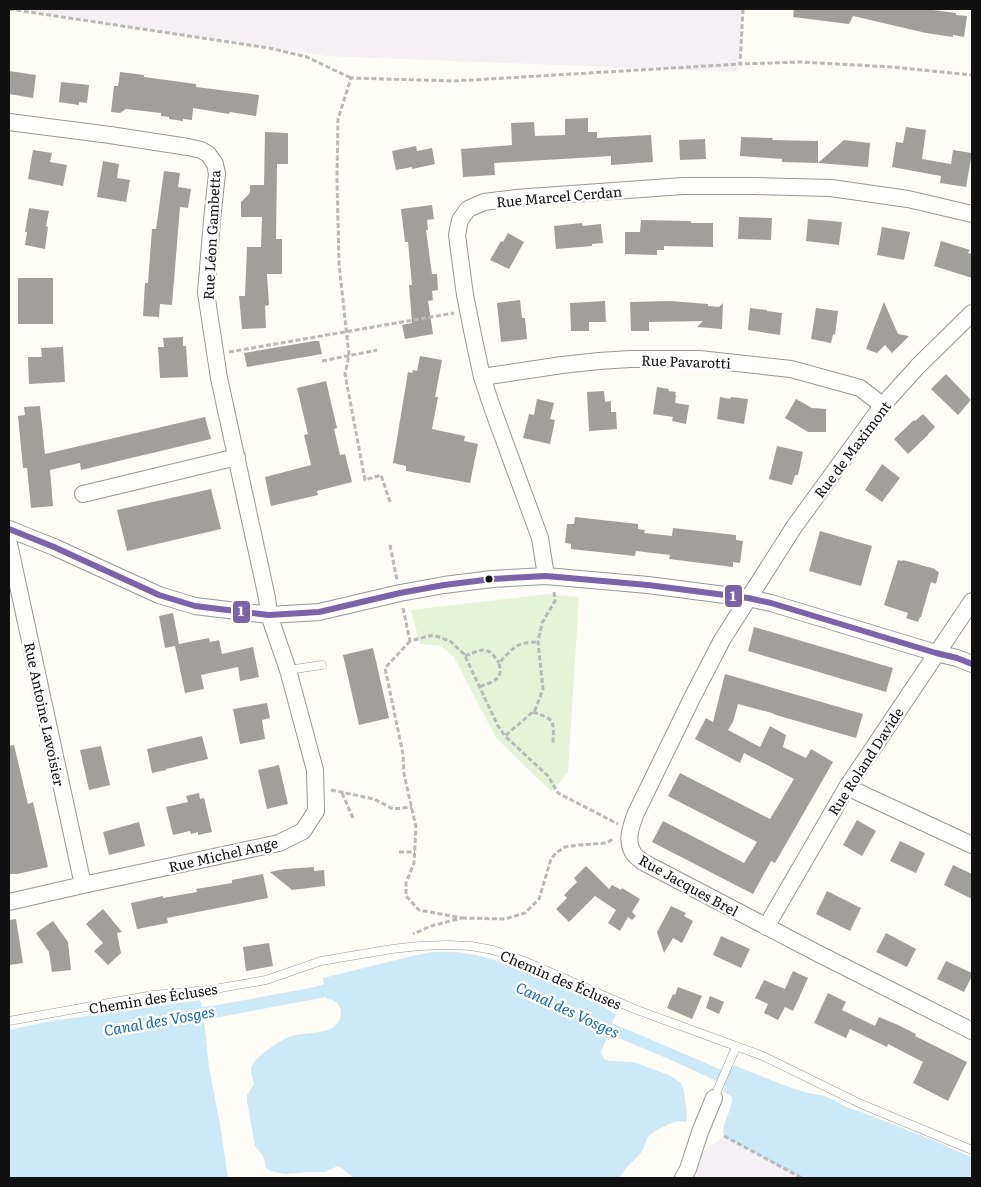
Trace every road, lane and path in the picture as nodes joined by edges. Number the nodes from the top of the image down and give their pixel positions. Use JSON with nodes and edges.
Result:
{"nodes":[{"id":1,"x":9,"y":9,"type":"edge"},
{"id":2,"x":743,"y":9,"type":"edge"},
{"id":3,"x":740,"y":64,"type":"junction"},
{"id":4,"x":972,"y":75,"type":"edge"},
{"id":5,"x":351,"y":78,"type":"junction"},
{"id":6,"x":9,"y":122,"type":"edge"},
{"id":7,"x":972,"y":214,"type":"edge"},
{"id":8,"x":468,"y":310,"type":"junction"},
{"id":9,"x":972,"y":313,"type":"edge"},
{"id":10,"x":346,"y":331,"type":"junction"},
{"id":11,"x":377,"y":350,"type":"dead end"},
{"id":12,"x":216,"y":355,"type":"junction"},
{"id":13,"x":349,"y":355,"type":"junction"},
{"id":14,"x":322,"y":361,"type":"dead end"},
{"id":15,"x":482,"y":377,"type":"junction"},
{"id":16,"x":882,"y":406,"type":"junction"},
{"id":17,"x":237,"y":457,"type":"junction"},
{"id":18,"x":83,"y":494,"type":"dead end"},
{"id":19,"x":390,"y":502,"type":"dead end"},
{"id":20,"x":9,"y":529,"type":"edge"},
{"id":21,"x":9,"y":544,"type":"edge"},
{"id":22,"x":390,"y":545,"type":"dead end"},
{"id":23,"x":548,"y":577,"type":"junction"},
{"id":24,"x":400,"y":593,"type":"junction"},
{"id":25,"x":748,"y":598,"type":"junction"},
{"id":26,"x":972,"y":601,"type":"edge"},
{"id":27,"x":269,"y":615,"type":"junction"},
{"id":28,"x":410,"y":641,"type":"junction"},
{"id":29,"x":538,"y":642,"type":"junction"},
{"id":30,"x":936,"y":653,"type":"junction"},
{"id":31,"x":465,"y":656,"type":"junction"},
{"id":32,"x":499,"y":663,"type":"junction"},
{"id":33,"x":972,"y":664,"type":"edge"},
{"id":34,"x":322,"y":665,"type":"dead end"},
{"id":35,"x":288,"y":670,"type":"junction"},
{"id":36,"x":480,"y":687,"type":"junction"},
{"id":37,"x":533,"y":712,"type":"junction"},
{"id":38,"x":505,"y":736,"type":"junction"},
{"id":39,"x":553,"y":743,"type":"dead end"},
{"id":40,"x":315,"y":787,"type":"junction"},
{"id":41,"x":847,"y":787,"type":"junction"},
{"id":42,"x":342,"y":792,"type":"junction"},
{"id":43,"x":412,"y":807,"type":"junction"},
{"id":44,"x":353,"y":818,"type":"dead end"},
{"id":45,"x":629,"y":830,"type":"junction"},
{"id":46,"x":972,"y":845,"type":"edge"},
{"id":47,"x":399,"y":852,"type":"dead end"},
{"id":48,"x":415,"y":852,"type":"junction"},
{"id":49,"x":83,"y":885,"type":"junction"},
{"id":50,"x":9,"y":902,"type":"edge"},
{"id":51,"x":462,"y":918,"type":"junction"},
{"id":52,"x":766,"y":927,"type":"junction"},
{"id":53,"x":392,"y":949,"type":"junction"},
{"id":54,"x":9,"y":1021,"type":"edge"},
{"id":55,"x":972,"y":1031,"type":"edge"},
{"id":56,"x":736,"y":1047,"type":"junction"},
{"id":57,"x":714,"y":1098,"type":"joint"},
{"id":58,"x":724,"y":1136,"type":"dead end"},
{"id":59,"x":972,"y":1150,"type":"edge"},
{"id":60,"x":683,"y":1178,"type":"edge"},
{"id":61,"x":690,"y":1178,"type":"edge"},
{"id":62,"x":802,"y":1178,"type":"edge"}],
"edges":[{"from":1,"to":5,"type":"path"},
{"from":2,"to":3,"type":"path"},
{"from":3,"to":4,"type":"path"},
{"from":3,"to":5,"type":"path"},
{"from":5,"to":10,"type":"path"},
{"from":6,"to":12,"type":"street","name":"Rue Léon Gambetta"},
{"from":7,"to":8,"type":"street","name":"Rue Marcel Cerdan"},
{"from":8,"to":10,"type":"path"},
{"from":8,"to":15,"type":"street","name":"Rue Marcel Cerdan"},
{"from":9,"to":16,"type":"street","name":"Rue de Maximont"},
{"from":10,"to":12,"type":"path"},
{"from":10,"to":13,"type":"path"},
{"from":11,"to":13,"type":"path"},
{"from":12,"to":17,"type":"street","name":"Rue Léon Gambetta"},
{"from":13,"to":14,"type":"path"},
{"from":13,"to":19,"type":"path"},
{"from":15,"to":16,"type":"street","name":"Rue Pavarotti"},
{"from":15,"to":23,"type":"street","name":"Rue Marcel Cerdan"},
{"from":16,"to":25,"type":"street","name":"Rue de Maximont"},
{"from":17,"to":18,"type":"street"},
{"from":17,"to":27,"type":"street","name":"Rue Léon Gambetta"},
{"from":20,"to":27,"type":"street"},
{"from":21,"to":49,"type":"street","name":"Rue Antoine Lavoisier"},
{"from":22,"to":24,"type":"path"},
{"from":23,"to":24,"type":"street"},
{"from":23,"to":25,"type":"street"},
{"from":23,"to":29,"type":"path"},
{"from":24,"to":27,"type":"street"},
{"from":24,"to":28,"type":"path"},
{"from":25,"to":30,"type":"street"},
{"from":25,"to":45,"type":"street"},
{"from":26,"to":30,"type":"street","name":"Rue Roland Davide"},
{"from":27,"to":35,"type":"street","name":"Rue Michel Ange"},
{"from":28,"to":31,"type":"path"},
{"from":28,"to":43,"type":"path"},
{"from":29,"to":32,"type":"path"},
{"from":29,"to":37,"type":"path"},
{"from":30,"to":33,"type":"street"},
{"from":30,"to":41,"type":"street","name":"Rue Roland Davide"},
{"from":31,"to":32,"type":"path"},
{"from":31,"to":36,"type":"path"},
{"from":32,"to":36,"type":"path"},
{"from":34,"to":35,"type":"lane"},
{"from":35,"to":40,"type":"street","name":"Rue Michel Ange"},
{"from":36,"to":38,"type":"path"},
{"from":37,"to":38,"type":"path"},
{"from":37,"to":39,"type":"path"},
{"from":38,"to":45,"type":"path"},
{"from":40,"to":42,"type":"path"},
{"from":40,"to":49,"type":"street","name":"Rue Michel Ange"},
{"from":41,"to":46,"type":"street"},
{"from":41,"to":52,"type":"street","name":"Rue Roland Davide"},
{"from":42,"to":43,"type":"path"},
{"from":42,"to":44,"type":"path"},
{"from":43,"to":48,"type":"path"},
{"from":45,"to":51,"type":"path"},
{"from":45,"to":52,"type":"street","name":"Rue Jacques Brel"},
{"from":47,"to":48,"type":"path"},
{"from":48,"to":51,"type":"path"},
{"from":49,"to":50,"type":"street","name":"Rue Michel Ange"},
{"from":51,"to":53,"type":"path"},
{"from":52,"to":55,"type":"street","name":"Rue Jacques Brel"},
{"from":53,"to":54,"type":"lane","name":"Chemin des Écluses"},
{"from":53,"to":56,"type":"lane","name":"Chemin des Écluses"},
{"from":56,"to":57,"type":"lane"},
{"from":56,"to":59,"type":"lane","name":"Chemin des Écluses"},
{"from":57,"to":60,"type":"street"},
{"from":58,"to":62,"type":"path"},
{"from":60,"to":61,"type":"lane"}]}
